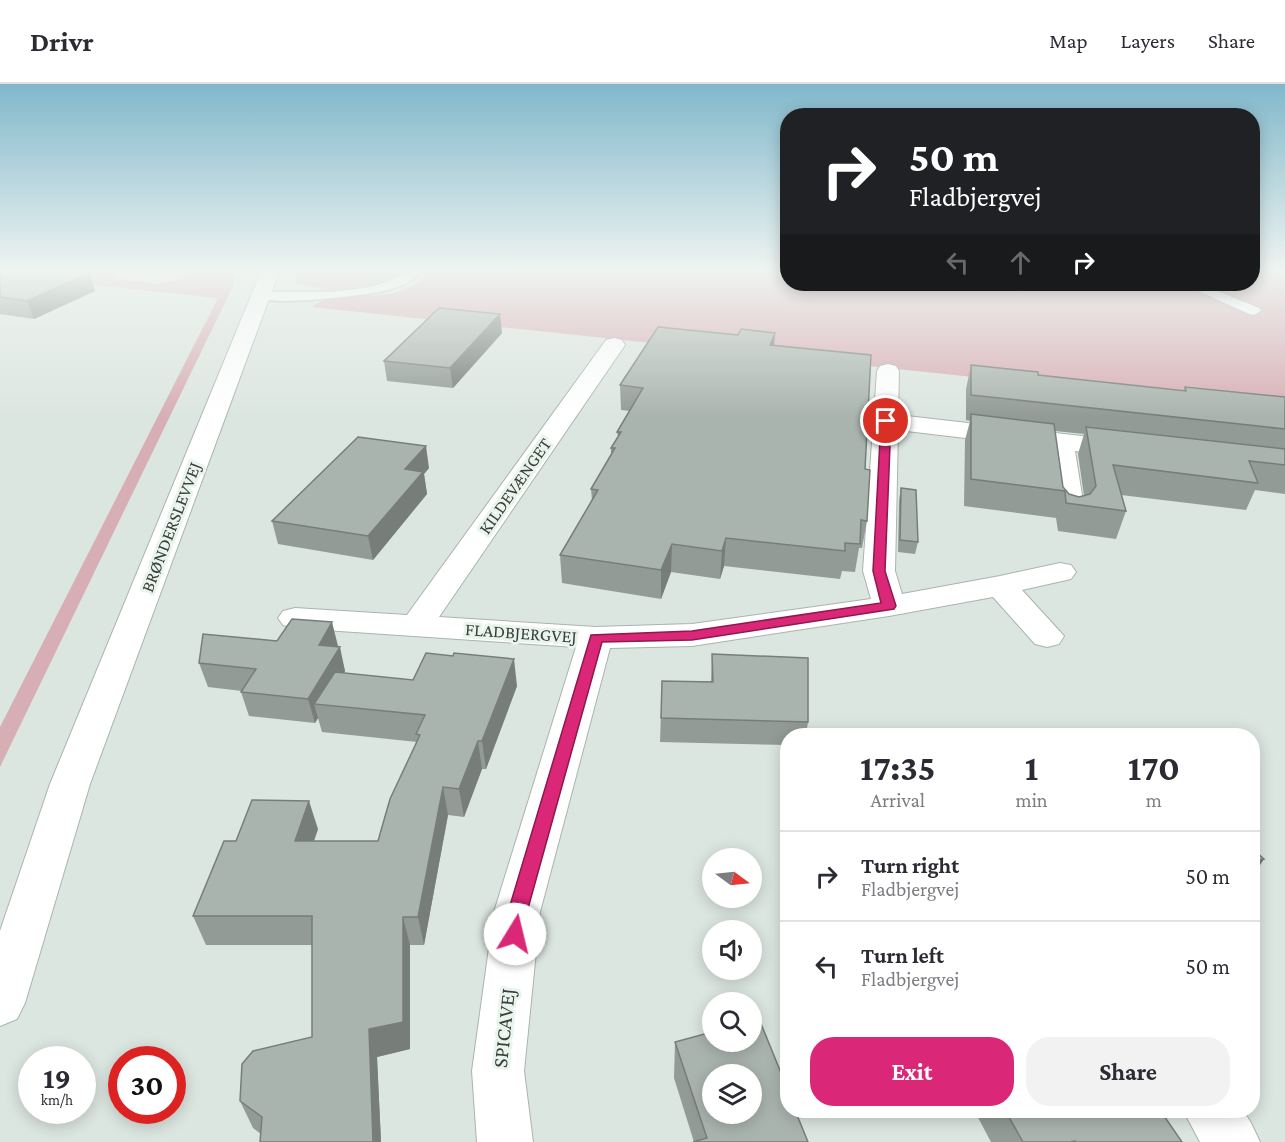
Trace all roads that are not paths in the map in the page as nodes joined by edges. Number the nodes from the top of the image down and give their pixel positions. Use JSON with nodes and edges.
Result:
{"nodes":[{"id":1,"x":252,"y":318,"type":"edge"},
{"id":2,"x":614,"y":345,"type":"dead end"},
{"id":3,"x":888,"y":371,"type":"dead end"},
{"id":4,"x":886,"y":421,"type":"junction"},
{"id":5,"x":1061,"y":441,"type":"junction"},
{"id":6,"x":1143,"y":451,"type":"edge"},
{"id":7,"x":1071,"y":514,"type":"edge"},
{"id":8,"x":1060,"y":572,"type":"dead end"},
{"id":9,"x":1000,"y":586,"type":"junction"},
{"id":10,"x":889,"y":606,"type":"junction"},
{"id":11,"x":295,"y":618,"type":"edge"},
{"id":12,"x":416,"y":626,"type":"junction"},
{"id":13,"x":1047,"y":636,"type":"dead end"},
{"id":14,"x":596,"y":638,"type":"junction"},
{"id":15,"x":70,"y":784,"type":"junction"},
{"id":16,"x":0,"y":928,"type":"edge"},
{"id":17,"x":0,"y":1003,"type":"edge"},
{"id":18,"x":1216,"y":1118,"type":"edge"},
{"id":19,"x":505,"y":1142,"type":"edge"},
{"id":20,"x":1232,"y":1142,"type":"edge"}],
"edges":[{"from":1,"to":15,"type":"street","name":"BRØNDERSLEVVEJ"},
{"from":2,"to":12,"type":"street","name":"KILDEVÆNGET"},
{"from":3,"to":4,"type":"street"},
{"from":4,"to":5,"type":"street"},
{"from":4,"to":10,"type":"street"},
{"from":5,"to":6,"type":"street"},
{"from":5,"to":7,"type":"street"},
{"from":8,"to":9,"type":"street","name":"FLADBJERGVEJ"},
{"from":9,"to":10,"type":"street","name":"FLADBJERGVEJ"},
{"from":9,"to":13,"type":"street"},
{"from":10,"to":14,"type":"street","name":"FLADBJERGVEJ"},
{"from":11,"to":12,"type":"street","name":"FLADBJERGVEJ"},
{"from":12,"to":14,"type":"street","name":"FLADBJERGVEJ"},
{"from":14,"to":19,"type":"street","name":"SPICAVEJ"},
{"from":15,"to":16,"type":"street","name":"BRØNDERSLEVVEJ"},
{"from":15,"to":17,"type":"street","name":"BRØNDERSLEVVEJ"},
{"from":18,"to":20,"type":"street"}]}
